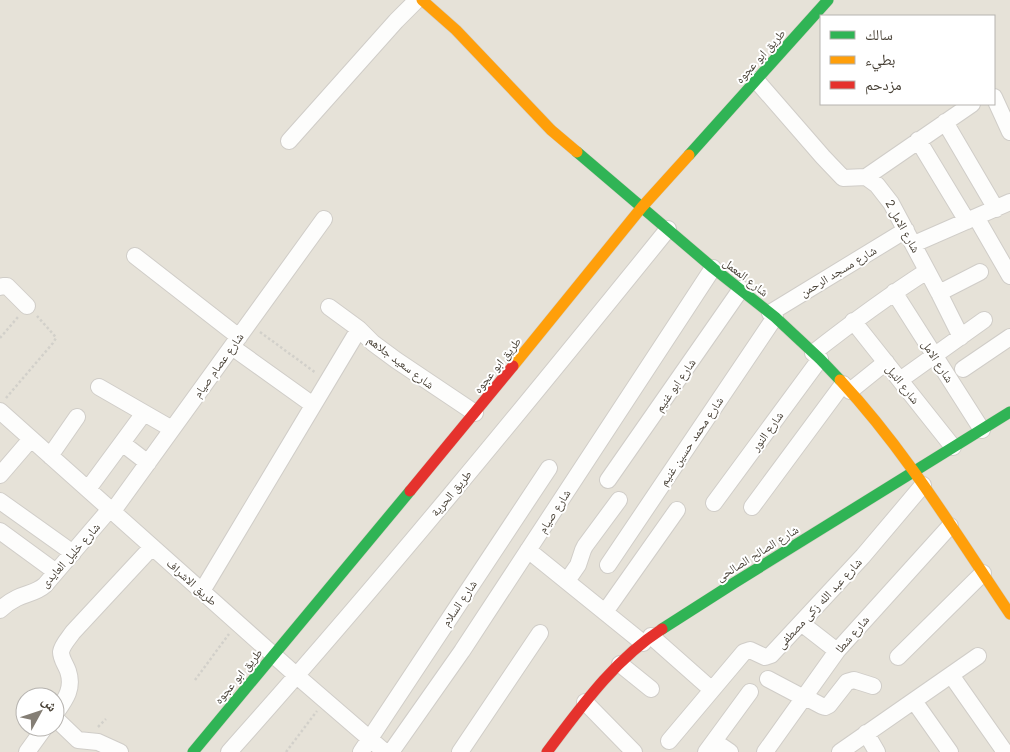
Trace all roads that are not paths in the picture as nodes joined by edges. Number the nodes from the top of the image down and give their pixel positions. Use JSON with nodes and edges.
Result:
{"nodes":[{"id":1,"x":417,"y":0,"type":"edge"},
{"id":2,"x":422,"y":0,"type":"edge"},
{"id":3,"x":828,"y":0,"type":"edge"},
{"id":4,"x":756,"y":80,"type":"junction"},
{"id":5,"x":995,"y":99,"type":"edge"},
{"id":6,"x":970,"y":105,"type":"edge"},
{"id":7,"x":945,"y":122,"type":"junction"},
{"id":8,"x":1010,"y":132,"type":"edge"},
{"id":9,"x":918,"y":140,"type":"junction"},
{"id":10,"x":289,"y":141,"type":"dead end"},
{"id":11,"x":866,"y":177,"type":"junction"},
{"id":12,"x":642,"y":207,"type":"junction"},
{"id":13,"x":1005,"y":208,"type":"edge"},
{"id":14,"x":324,"y":219,"type":"dead end"},
{"id":15,"x":972,"y":219,"type":"junction"},
{"id":16,"x":668,"y":229,"type":"junction"},
{"id":17,"x":910,"y":237,"type":"junction"},
{"id":18,"x":135,"y":256,"type":"dead end"},
{"id":19,"x":713,"y":268,"type":"junction"},
{"id":20,"x":927,"y":270,"type":"junction"},
{"id":21,"x":980,"y":272,"type":"dead end"},
{"id":22,"x":1010,"y":276,"type":"edge"},
{"id":23,"x":0,"y":287,"type":"edge"},
{"id":24,"x":741,"y":289,"type":"junction"},
{"id":25,"x":894,"y":292,"type":"junction"},
{"id":26,"x":939,"y":293,"type":"junction"},
{"id":27,"x":27,"y":306,"type":"road end"},
{"id":28,"x":329,"y":307,"type":"dead end"},
{"id":29,"x":772,"y":315,"type":"junction"},
{"id":30,"x":984,"y":320,"type":"dead end"},
{"id":31,"x":853,"y":321,"type":"junction"},
{"id":32,"x":359,"y":329,"type":"junction"},
{"id":33,"x":239,"y":336,"type":"junction"},
{"id":34,"x":961,"y":337,"type":"junction"},
{"id":35,"x":1010,"y":337,"type":"edge"},
{"id":36,"x":816,"y":356,"type":"junction"},
{"id":37,"x":934,"y":356,"type":"junction"},
{"id":38,"x":886,"y":362,"type":"junction"},
{"id":39,"x":963,"y":369,"type":"dead end"},
{"id":40,"x":900,"y":380,"type":"junction"},
{"id":41,"x":99,"y":387,"type":"dead end"},
{"id":42,"x":847,"y":387,"type":"junction"},
{"id":43,"x":3,"y":405,"type":"edge"},
{"id":44,"x":313,"y":405,"type":"junction"},
{"id":45,"x":1010,"y":412,"type":"edge"},
{"id":46,"x":144,"y":413,"type":"junction"},
{"id":47,"x":475,"y":413,"type":"junction"},
{"id":48,"x":77,"y":417,"type":"dead end"},
{"id":49,"x":172,"y":429,"type":"junction"},
{"id":50,"x":982,"y":430,"type":"junction"},
{"id":51,"x":31,"y":439,"type":"junction"},
{"id":52,"x":122,"y":443,"type":"junction"},
{"id":53,"x":954,"y":447,"type":"junction"},
{"id":54,"x":50,"y":456,"type":"junction"},
{"id":55,"x":148,"y":463,"type":"junction"},
{"id":56,"x":549,"y":468,"type":"dead end"},
{"id":57,"x":0,"y":475,"type":"edge"},
{"id":58,"x":918,"y":478,"type":"junction"},
{"id":59,"x":608,"y":480,"type":"dead end"},
{"id":60,"x":88,"y":489,"type":"junction"},
{"id":61,"x":619,"y":500,"type":"dead end"},
{"id":62,"x":0,"y":501,"type":"edge"},
{"id":63,"x":714,"y":503,"type":"dead end"},
{"id":64,"x":752,"y":508,"type":"dead end"},
{"id":65,"x":111,"y":510,"type":"junction"},
{"id":66,"x":677,"y":510,"type":"dead end"},
{"id":67,"x":950,"y":526,"type":"junction"},
{"id":68,"x":0,"y":531,"type":"edge"},
{"id":69,"x":152,"y":547,"type":"junction"},
{"id":70,"x":528,"y":550,"type":"junction"},
{"id":71,"x":73,"y":553,"type":"junction"},
{"id":72,"x":608,"y":565,"type":"dead end"},
{"id":73,"x":56,"y":572,"type":"junction"},
{"id":74,"x":983,"y":574,"type":"junction"},
{"id":75,"x":567,"y":581,"type":"junction"},
{"id":76,"x":202,"y":591,"type":"junction"},
{"id":77,"x":0,"y":610,"type":"edge"},
{"id":78,"x":605,"y":612,"type":"junction"},
{"id":79,"x":1010,"y":614,"type":"edge"},
{"id":80,"x":801,"y":623,"type":"junction"},
{"id":81,"x":540,"y":633,"type":"dead end"},
{"id":82,"x":647,"y":640,"type":"junction"},
{"id":83,"x":837,"y":650,"type":"junction"},
{"id":84,"x":274,"y":655,"type":"junction"},
{"id":85,"x":978,"y":656,"type":"dead end"},
{"id":86,"x":898,"y":657,"type":"dead end"},
{"id":87,"x":620,"y":664,"type":"junction"},
{"id":88,"x":951,"y":675,"type":"junction"},
{"id":89,"x":297,"y":676,"type":"junction"},
{"id":90,"x":768,"y":679,"type":"dead end"},
{"id":91,"x":873,"y":686,"type":"dead end"},
{"id":92,"x":651,"y":689,"type":"dead end"},
{"id":93,"x":712,"y":690,"type":"junction"},
{"id":94,"x":750,"y":692,"type":"dead end"},
{"id":95,"x":805,"y":698,"type":"junction"},
{"id":96,"x":65,"y":699,"type":"edge"},
{"id":97,"x":914,"y":701,"type":"junction"},
{"id":98,"x":585,"y":702,"type":"junction"},
{"id":99,"x":65,"y":728,"type":"edge"},
{"id":100,"x":866,"y":733,"type":"junction"},
{"id":101,"x":38,"y":737,"type":"edge"},
{"id":102,"x":670,"y":741,"type":"dead end"},
{"id":103,"x":365,"y":745,"type":"edge"},
{"id":104,"x":710,"y":747,"type":"edge"},
{"id":105,"x":195,"y":751,"type":"edge"},
{"id":106,"x":27,"y":752,"type":"edge"},
{"id":107,"x":120,"y":752,"type":"edge"},
{"id":108,"x":229,"y":752,"type":"edge"},
{"id":109,"x":385,"y":752,"type":"edge"},
{"id":110,"x":391,"y":752,"type":"edge"},
{"id":111,"x":460,"y":752,"type":"edge"},
{"id":112,"x":547,"y":752,"type":"edge"},
{"id":113,"x":634,"y":752,"type":"edge"},
{"id":114,"x":730,"y":752,"type":"edge"},
{"id":115,"x":765,"y":752,"type":"edge"},
{"id":116,"x":840,"y":752,"type":"edge"},
{"id":117,"x":878,"y":752,"type":"edge"},
{"id":118,"x":950,"y":752,"type":"edge"},
{"id":119,"x":1005,"y":752,"type":"edge"}],
"edges":[{"from":1,"to":10,"type":"street"},
{"from":2,"to":12,"type":"street","name":"شارع المعمل"},
{"from":3,"to":4,"type":"street","name":"طريق ابو عجوه"},
{"from":4,"to":11,"type":"street"},
{"from":4,"to":12,"type":"street","name":"طريق ابو عجوه"},
{"from":5,"to":8,"type":"street"},
{"from":6,"to":7,"type":"street"},
{"from":7,"to":9,"type":"street"},
{"from":7,"to":13,"type":"street"},
{"from":9,"to":11,"type":"street"},
{"from":9,"to":15,"type":"street"},
{"from":11,"to":17,"type":"street","name":"شارع الامل 2"},
{"from":12,"to":16,"type":"street","name":"شارع المعمل"},
{"from":12,"to":47,"type":"street","name":"طريق ابو عجوه"},
{"from":13,"to":15,"type":"street","name":"شارع مسجد الرحمن"},
{"from":14,"to":33,"type":"street","name":"شارع عصام صيام"},
{"from":15,"to":17,"type":"street","name":"شارع مسجد الرحمن"},
{"from":15,"to":22,"type":"street"},
{"from":16,"to":19,"type":"street","name":"شارع المعمل"},
{"from":16,"to":89,"type":"street","name":"طريق الحرية"},
{"from":17,"to":20,"type":"street","name":"شارع الامل 2"},
{"from":17,"to":29,"type":"street","name":"شارع مسجد الرحمن"},
{"from":18,"to":33,"type":"street"},
{"from":19,"to":24,"type":"street","name":"شارع المعمل"},
{"from":19,"to":70,"type":"street","name":"شارع صيام"},
{"from":20,"to":25,"type":"street","name":"شارع النور"},
{"from":20,"to":26,"type":"street","name":"شارع الامل 2"},
{"from":21,"to":26,"type":"street"},
{"from":23,"to":27,"type":"street"},
{"from":24,"to":29,"type":"street","name":"شارع المعمل"},
{"from":24,"to":59,"type":"street","name":"شارع ابو غنيم"},
{"from":25,"to":31,"type":"street","name":"شارع النور"},
{"from":25,"to":37,"type":"street","name":"شارع الامل"},
{"from":26,"to":34,"type":"street","name":"شارع الامل 2"},
{"from":28,"to":32,"type":"street","name":"شارع سعيد جلاهم"},
{"from":29,"to":36,"type":"street","name":"شارع المعمل"},
{"from":29,"to":72,"type":"street","name":"شارع محمد حسين غنيم"},
{"from":30,"to":34,"type":"street"},
{"from":31,"to":36,"type":"street","name":"شارع النور"},
{"from":31,"to":38,"type":"street","name":"شارع النيل"},
{"from":32,"to":44,"type":"street"},
{"from":32,"to":47,"type":"street","name":"شارع سعيد جلاهم"},
{"from":33,"to":44,"type":"street"},
{"from":33,"to":49,"type":"street","name":"شارع عصام صيام"},
{"from":34,"to":37,"type":"street"},
{"from":35,"to":39,"type":"street"},
{"from":36,"to":42,"type":"street","name":"شارع المعمل"},
{"from":36,"to":63,"type":"street","name":"شارع النور"},
{"from":37,"to":40,"type":"street"},
{"from":37,"to":50,"type":"street","name":"شارع الامل"},
{"from":38,"to":40,"type":"street","name":"شارع النيل"},
{"from":38,"to":42,"type":"street"},
{"from":40,"to":53,"type":"street","name":"شارع النيل"},
{"from":41,"to":46,"type":"street"},
{"from":42,"to":58,"type":"street","name":"شارع المعمل"},
{"from":42,"to":64,"type":"street"},
{"from":43,"to":51,"type":"street","name":"طريق الاشراف"},
{"from":44,"to":76,"type":"street"},
{"from":45,"to":50,"type":"street","name":"شارع الصالح الصالحى"},
{"from":46,"to":49,"type":"street"},
{"from":46,"to":52,"type":"street"},
{"from":47,"to":84,"type":"street","name":"طريق ابو عجوه"},
{"from":48,"to":54,"type":"street"},
{"from":49,"to":55,"type":"street","name":"شارع عصام صيام"},
{"from":50,"to":53,"type":"street","name":"شارع الصالح الصالحى"},
{"from":51,"to":54,"type":"street","name":"طريق الاشراف"},
{"from":51,"to":57,"type":"street"},
{"from":52,"to":55,"type":"street"},
{"from":52,"to":60,"type":"street"},
{"from":53,"to":58,"type":"street","name":"شارع الصالح الصالحى"},
{"from":54,"to":60,"type":"street","name":"طريق الاشراف"},
{"from":55,"to":65,"type":"street","name":"شارع عصام صيام"},
{"from":56,"to":103,"type":"street","name":"شارع السلام"},
{"from":58,"to":67,"type":"street","name":"شارع المعمل"},
{"from":58,"to":80,"type":"street","name":"شارع عبد الله زكى مصطفى"},
{"from":58,"to":82,"type":"street","name":"شارع الصالح الصالحى"},
{"from":60,"to":65,"type":"street","name":"طريق الاشراف"},
{"from":61,"to":75,"type":"street"},
{"from":62,"to":71,"type":"street"},
{"from":65,"to":69,"type":"street","name":"طريق الاشراف"},
{"from":65,"to":71,"type":"street","name":"شارع خليل العايدى"},
{"from":66,"to":78,"type":"street"},
{"from":67,"to":74,"type":"street","name":"شارع المعمل"},
{"from":67,"to":83,"type":"street","name":"شارع شطا"},
{"from":68,"to":73,"type":"street"},
{"from":69,"to":76,"type":"street","name":"طريق الاشراف"},
{"from":69,"to":96,"type":"street"},
{"from":70,"to":75,"type":"street"},
{"from":70,"to":110,"type":"street","name":"شارع صيام"},
{"from":71,"to":73,"type":"street","name":"شارع خليل العايدى"},
{"from":73,"to":77,"type":"street","name":"شارع خليل العايدى"},
{"from":74,"to":79,"type":"street","name":"شارع المعمل"},
{"from":74,"to":86,"type":"street"},
{"from":75,"to":78,"type":"street"},
{"from":76,"to":84,"type":"street","name":"طريق الاشراف"},
{"from":78,"to":82,"type":"street"},
{"from":80,"to":83,"type":"street"},
{"from":80,"to":93,"type":"street","name":"شارع عبد الله زكى مصطفى"},
{"from":81,"to":111,"type":"street"},
{"from":82,"to":87,"type":"street","name":"شارع الصالح الصالحى"},
{"from":82,"to":93,"type":"street"},
{"from":83,"to":95,"type":"street","name":"شارع شطا"},
{"from":84,"to":89,"type":"street","name":"طريق الاشراف"},
{"from":84,"to":105,"type":"street","name":"طريق ابو عجوه"},
{"from":85,"to":88,"type":"street"},
{"from":87,"to":92,"type":"street"},
{"from":87,"to":98,"type":"street","name":"شارع الصالح الصالحى"},
{"from":88,"to":97,"type":"street"},
{"from":88,"to":119,"type":"street"},
{"from":89,"to":103,"type":"street","name":"طريق الاشراف"},
{"from":89,"to":108,"type":"street","name":"طريق الحرية"},
{"from":90,"to":95,"type":"street"},
{"from":91,"to":95,"type":"street"},
{"from":93,"to":102,"type":"street","name":"شارع عبد الله زكى مصطفى"},
{"from":94,"to":104,"type":"street"},
{"from":95,"to":115,"type":"street","name":"شارع شطا"},
{"from":97,"to":100,"type":"street"},
{"from":97,"to":118,"type":"street"},
{"from":98,"to":112,"type":"street","name":"شارع الصالح الصالحى"},
{"from":98,"to":113,"type":"street"},
{"from":99,"to":107,"type":"street"},
{"from":100,"to":116,"type":"street"},
{"from":100,"to":117,"type":"street"},
{"from":101,"to":106,"type":"street"},
{"from":103,"to":109,"type":"street","name":"طريق الاشراف"},
{"from":104,"to":114,"type":"street"}]}
